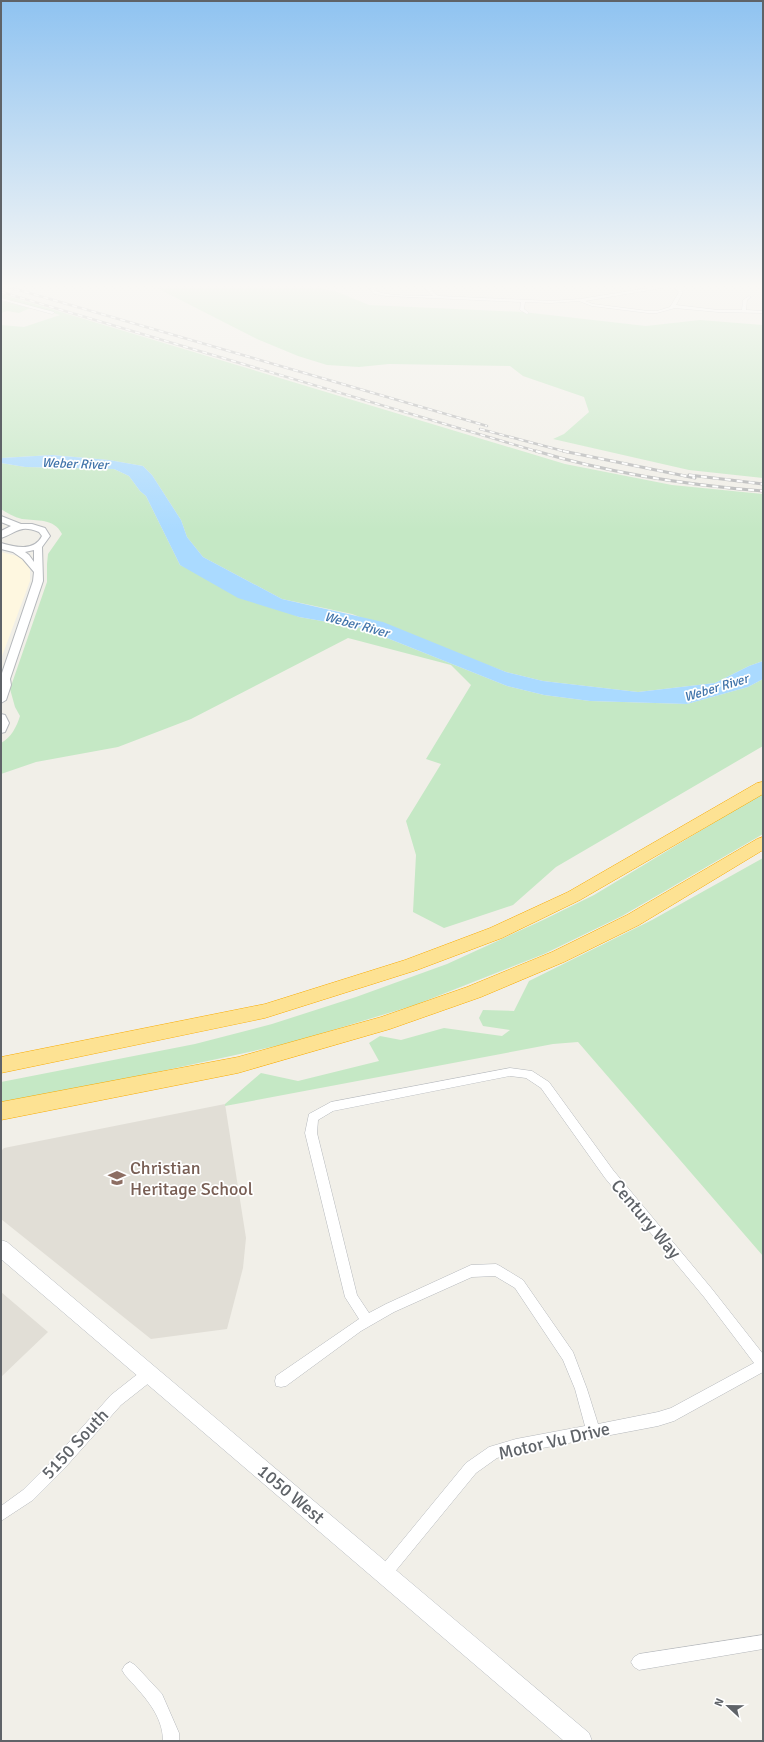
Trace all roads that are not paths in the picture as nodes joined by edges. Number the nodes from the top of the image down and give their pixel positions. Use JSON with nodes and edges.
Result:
{"nodes":[{"id":1,"x":1,"y":519,"type":"edge"},
{"id":2,"x":20,"y":527,"type":"junction"},
{"id":3,"x":1,"y":533,"type":"edge"},
{"id":4,"x":38,"y":545,"type":"junction"},
{"id":5,"x":2,"y":547,"type":"edge"},
{"id":6,"x":15,"y":550,"type":"junction"},
{"id":7,"x":37,"y":570,"type":"junction"},
{"id":8,"x":3,"y":681,"type":"edge"},
{"id":9,"x":1,"y":700,"type":"edge"},
{"id":10,"x":1,"y":717,"type":"edge"},
{"id":11,"x":1,"y":730,"type":"edge"},
{"id":12,"x":763,"y":787,"type":"edge"},
{"id":13,"x":763,"y":843,"type":"edge"},
{"id":14,"x":1,"y":1065,"type":"edge"},
{"id":15,"x":1,"y":1112,"type":"edge"},
{"id":16,"x":1,"y":1248,"type":"edge"},
{"id":17,"x":367,"y":1321,"type":"junction"},
{"id":18,"x":763,"y":1365,"type":"edge"},
{"id":19,"x":150,"y":1374,"type":"junction"},
{"id":20,"x":281,"y":1381,"type":"dead end"},
{"id":21,"x":593,"y":1431,"type":"junction"},
{"id":22,"x":1,"y":1514,"type":"edge"},
{"id":23,"x":384,"y":1574,"type":"junction"},
{"id":24,"x":763,"y":1642,"type":"edge"},
{"id":25,"x":639,"y":1662,"type":"dead end"},
{"id":26,"x":130,"y":1670,"type":"dead end"},
{"id":27,"x":171,"y":1741,"type":"edge"},
{"id":28,"x":581,"y":1741,"type":"edge"}],
"edges":[{"from":1,"to":2,"type":"street"},
{"from":2,"to":3,"type":"street"},
{"from":2,"to":4,"type":"street"},
{"from":4,"to":6,"type":"street"},
{"from":4,"to":7,"type":"street"},
{"from":5,"to":6,"type":"street"},
{"from":6,"to":7,"type":"street"},
{"from":7,"to":8,"type":"street"},
{"from":8,"to":9,"type":"street"},
{"from":10,"to":11,"type":"street"},
{"from":12,"to":14,"type":"highway"},
{"from":13,"to":15,"type":"highway"},
{"from":16,"to":19,"type":"main road","name":"1050 West"},
{"from":17,"to":18,"type":"street","name":"Century Way"},
{"from":17,"to":20,"type":"street"},
{"from":17,"to":21,"type":"street"},
{"from":18,"to":21,"type":"street","name":"Motor Vu Drive"},
{"from":19,"to":22,"type":"street","name":"5150 South"},
{"from":19,"to":23,"type":"main road","name":"1050 West"},
{"from":21,"to":23,"type":"street","name":"Motor Vu Drive"},
{"from":23,"to":28,"type":"main road","name":"1050 West"},
{"from":24,"to":25,"type":"street"},
{"from":26,"to":27,"type":"street"}]}
